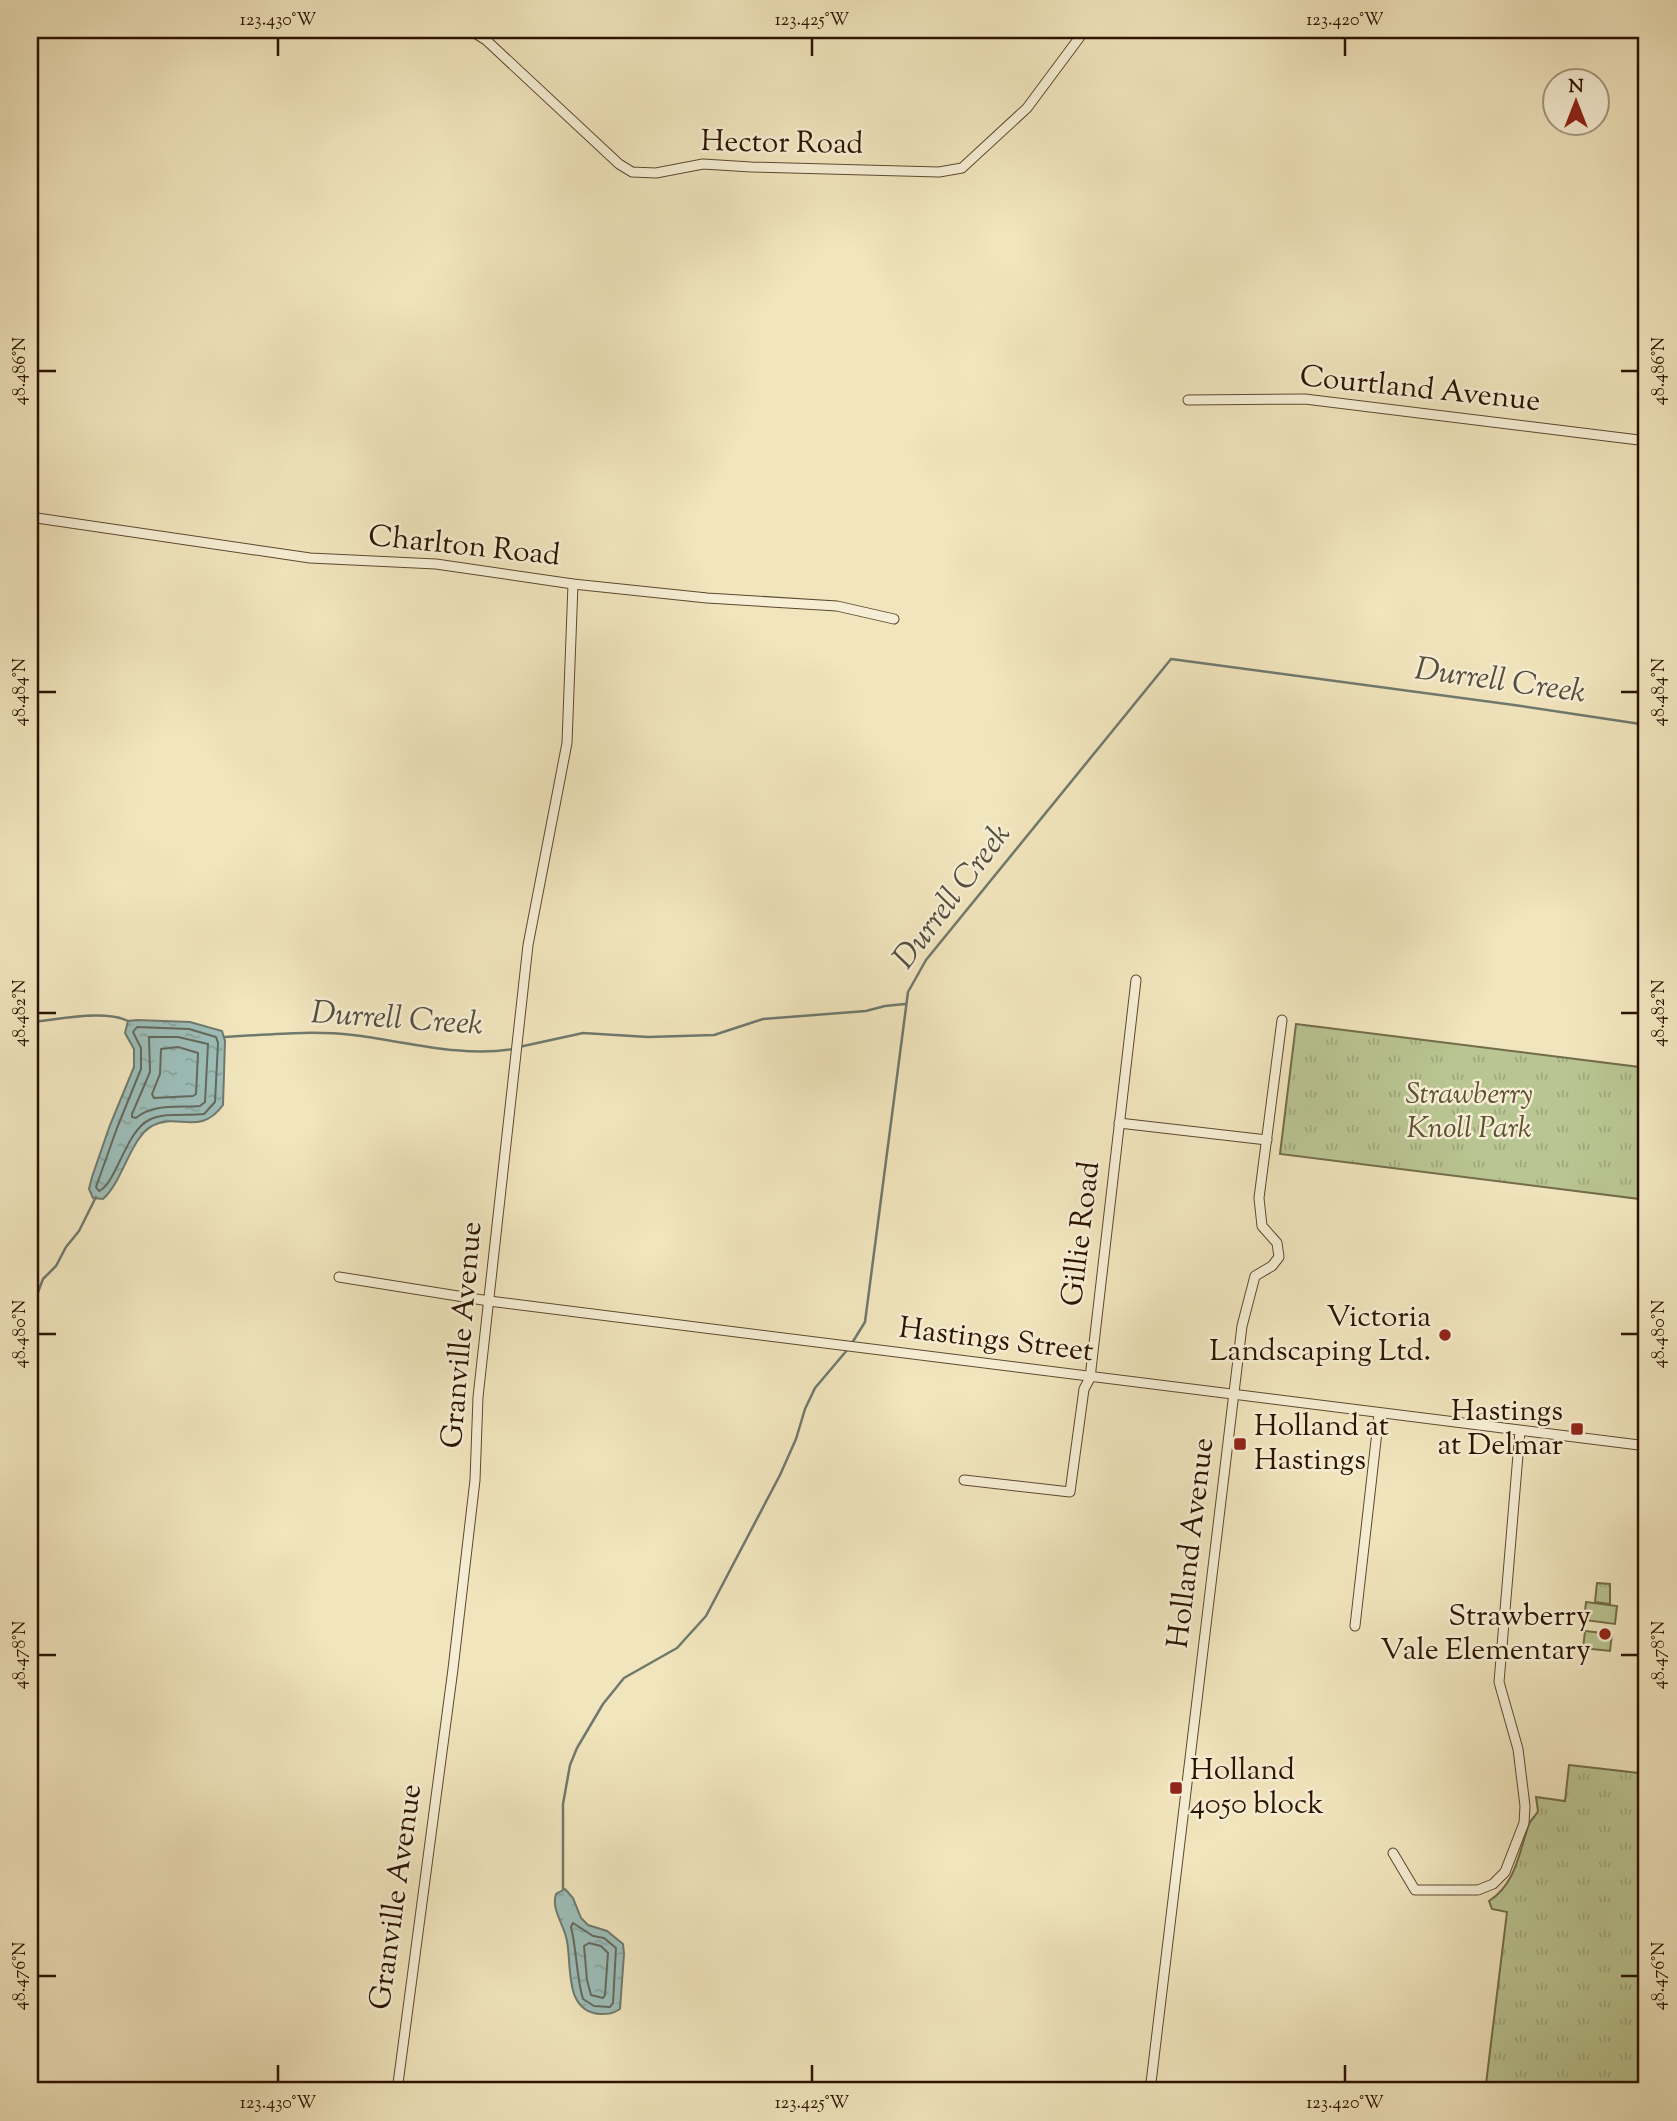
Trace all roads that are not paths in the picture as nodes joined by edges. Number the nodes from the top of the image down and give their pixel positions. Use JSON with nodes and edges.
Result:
{"nodes":[{"id":1,"x":1084,"y":30,"type":"edge"},
{"id":2,"x":474,"y":31,"type":"edge"},
{"id":3,"x":1188,"y":400,"type":"dead end"},
{"id":4,"x":1647,"y":441,"type":"edge"},
{"id":5,"x":30,"y":517,"type":"edge"},
{"id":6,"x":573,"y":583,"type":"junction"},
{"id":7,"x":894,"y":619,"type":"dead end"},
{"id":8,"x":1136,"y":980,"type":"dead end"},
{"id":9,"x":1282,"y":1020,"type":"dead end"},
{"id":10,"x":1119,"y":1124,"type":"junction"},
{"id":11,"x":1266,"y":1140,"type":"junction"},
{"id":12,"x":339,"y":1277,"type":"dead end"},
{"id":13,"x":489,"y":1301,"type":"junction"},
{"id":14,"x":1090,"y":1378,"type":"junction"},
{"id":15,"x":1235,"y":1396,"type":"junction"},
{"id":16,"x":1379,"y":1414,"type":"junction"},
{"id":17,"x":1520,"y":1431,"type":"junction"},
{"id":18,"x":1647,"y":1446,"type":"edge"},
{"id":19,"x":964,"y":1480,"type":"dead end"},
{"id":20,"x":1355,"y":1626,"type":"dead end"},
{"id":21,"x":1393,"y":1853,"type":"dead end"},
{"id":22,"x":397,"y":2091,"type":"edge"},
{"id":23,"x":1150,"y":2091,"type":"edge"}],
"edges":[{"from":1,"to":2,"type":"street","name":"Hector Road"},
{"from":3,"to":4,"type":"street","name":"Courtland Avenue"},
{"from":5,"to":6,"type":"street","name":"Charlton Road"},
{"from":6,"to":7,"type":"street","name":"Charlton Road"},
{"from":6,"to":13,"type":"street","name":"Granville Avenue"},
{"from":8,"to":10,"type":"street","name":"Gillie Road"},
{"from":9,"to":11,"type":"street","name":"Holland Avenue"},
{"from":10,"to":11,"type":"street"},
{"from":10,"to":14,"type":"street","name":"Gillie Road"},
{"from":11,"to":15,"type":"street","name":"Holland Avenue"},
{"from":12,"to":13,"type":"street","name":"Hastings Street"},
{"from":13,"to":14,"type":"street","name":"Hastings Street"},
{"from":13,"to":22,"type":"street","name":"Granville Avenue"},
{"from":14,"to":15,"type":"street","name":"Hastings Street"},
{"from":14,"to":19,"type":"street","name":"Gillie Road"},
{"from":15,"to":16,"type":"street","name":"Hastings Street"},
{"from":15,"to":23,"type":"street","name":"Holland Avenue"},
{"from":16,"to":17,"type":"street","name":"Hastings Street"},
{"from":16,"to":20,"type":"street"},
{"from":17,"to":18,"type":"street","name":"Hastings Street"},
{"from":17,"to":21,"type":"street"}]}
